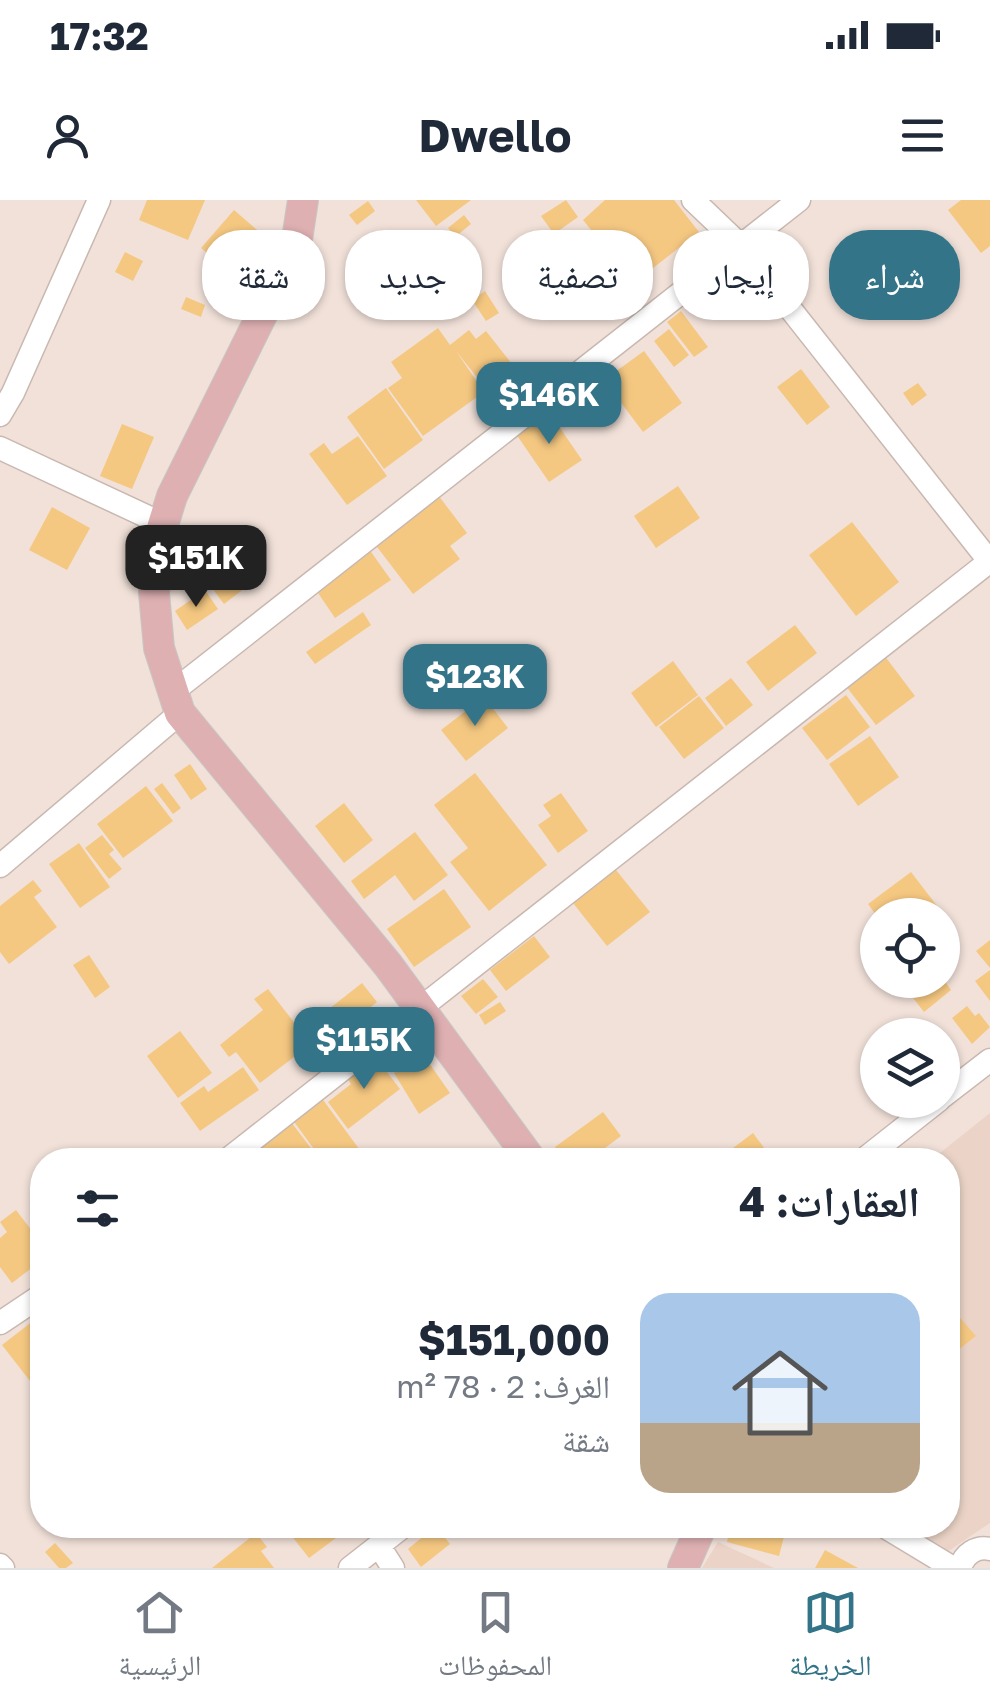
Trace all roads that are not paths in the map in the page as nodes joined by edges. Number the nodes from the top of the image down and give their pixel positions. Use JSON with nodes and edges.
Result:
{"nodes":[{"id":1,"x":99,"y":200,"type":"edge"},
{"id":2,"x":303,"y":200,"type":"edge"},
{"id":3,"x":693,"y":200,"type":"edge"},
{"id":4,"x":798,"y":200,"type":"edge"},
{"id":5,"x":724,"y":230,"type":"edge"},
{"id":6,"x":759,"y":230,"type":"edge"},
{"id":7,"x":673,"y":299,"type":"edge"},
{"id":8,"x":799,"y":320,"type":"edge"},
{"id":9,"x":0,"y":415,"type":"edge"},
{"id":10,"x":0,"y":448,"type":"edge"},
{"id":11,"x":163,"y":524,"type":"junction"},
{"id":12,"x":990,"y":562,"type":"edge"},
{"id":13,"x":177,"y":702,"type":"junction"},
{"id":14,"x":0,"y":866,"type":"edge"},
{"id":15,"x":420,"y":1008,"type":"junction"},
{"id":16,"x":990,"y":1060,"type":"edge"},
{"id":17,"x":960,"y":1084,"type":"edge"},
{"id":18,"x":917,"y":1118,"type":"edge"},
{"id":19,"x":243,"y":1148,"type":"edge"},
{"id":20,"x":522,"y":1148,"type":"edge"},
{"id":21,"x":879,"y":1148,"type":"edge"},
{"id":22,"x":30,"y":1303,"type":"edge"},
{"id":23,"x":0,"y":1323,"type":"edge"},
{"id":24,"x":388,"y":1538,"type":"edge"},
{"id":25,"x":696,"y":1538,"type":"edge"},
{"id":26,"x":905,"y":1538,"type":"edge"},
{"id":27,"x":378,"y":1546,"type":"junction"},
{"id":28,"x":990,"y":1549,"type":"edge"},
{"id":29,"x":350,"y":1568,"type":"edge"},
{"id":30,"x":393,"y":1568,"type":"edge"},
{"id":31,"x":683,"y":1568,"type":"edge"},
{"id":32,"x":957,"y":1568,"type":"edge"}],
"edges":[{"from":1,"to":9,"type":"street"},
{"from":2,"to":11,"type":"main road"},
{"from":3,"to":5,"type":"street"},
{"from":4,"to":6,"type":"street"},
{"from":7,"to":13,"type":"street"},
{"from":8,"to":12,"type":"street"},
{"from":10,"to":11,"type":"street"},
{"from":11,"to":13,"type":"main road"},
{"from":12,"to":15,"type":"street"},
{"from":13,"to":14,"type":"street"},
{"from":13,"to":15,"type":"main road"},
{"from":15,"to":19,"type":"street"},
{"from":15,"to":20,"type":"main road"},
{"from":16,"to":17,"type":"street"},
{"from":18,"to":21,"type":"street"},
{"from":22,"to":23,"type":"street"},
{"from":24,"to":27,"type":"street"},
{"from":25,"to":31,"type":"main road"},
{"from":26,"to":32,"type":"street"},
{"from":27,"to":29,"type":"street"},
{"from":27,"to":30,"type":"street"},
{"from":28,"to":32,"type":"street"}]}
